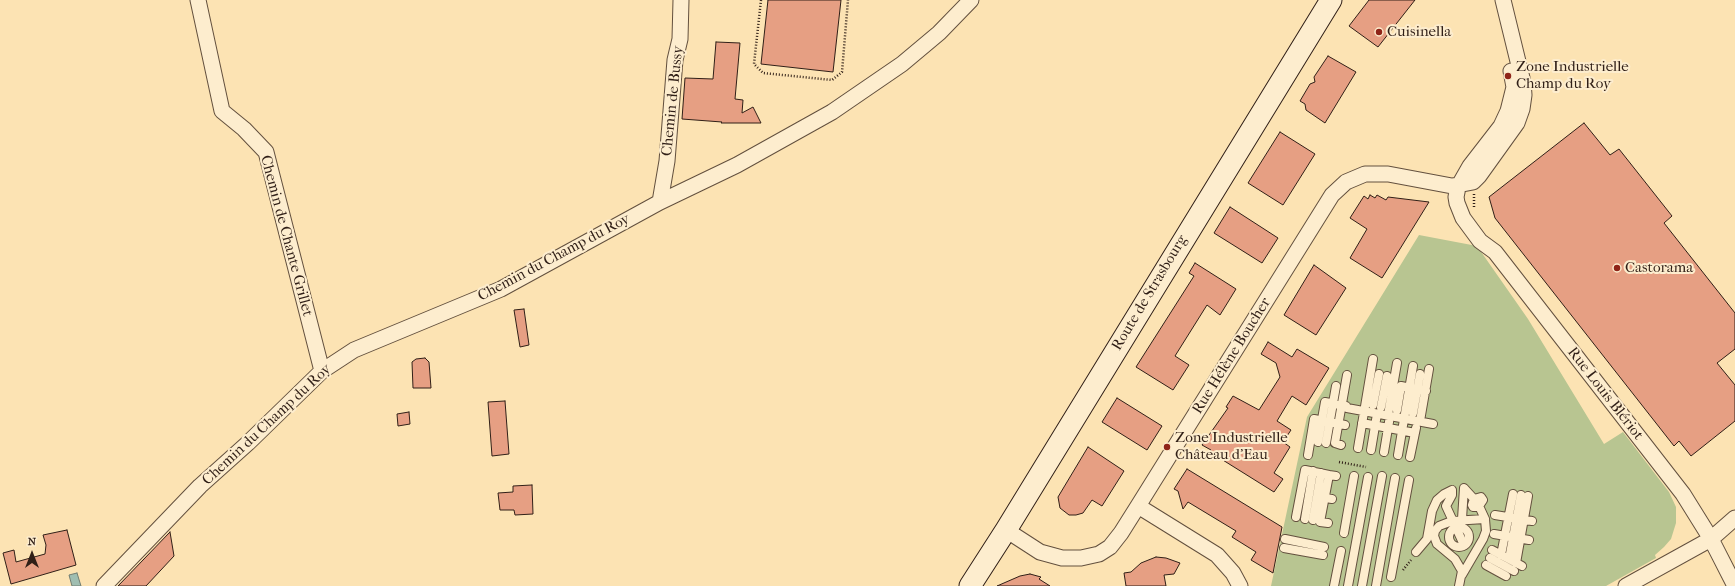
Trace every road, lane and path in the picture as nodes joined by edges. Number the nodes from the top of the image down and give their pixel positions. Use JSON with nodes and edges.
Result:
{"nodes":[{"id":1,"x":198,"y":0,"type":"edge"},
{"id":2,"x":681,"y":0,"type":"edge"},
{"id":3,"x":761,"y":0,"type":"edge"},
{"id":4,"x":848,"y":0,"type":"edge"},
{"id":5,"x":972,"y":0,"type":"edge"},
{"id":6,"x":1331,"y":0,"type":"edge"},
{"id":7,"x":1494,"y":0,"type":"edge"},
{"id":8,"x":1503,"y":0,"type":"edge"},
{"id":9,"x":1474,"y":173,"type":"junction"},
{"id":10,"x":1428,"y":182,"type":"junction"},
{"id":11,"x":1459,"y":184,"type":"junction"},
{"id":12,"x":660,"y":202,"type":"junction"},
{"id":13,"x":1459,"y":208,"type":"junction"},
{"id":14,"x":1373,"y":359,"type":"dead end"},
{"id":15,"x":1397,"y":363,"type":"dead end"},
{"id":16,"x":1413,"y":366,"type":"dead end"},
{"id":17,"x":1430,"y":369,"type":"dead end"},
{"id":18,"x":322,"y":371,"type":"junction"},
{"id":19,"x":1420,"y":374,"type":"dead end"},
{"id":20,"x":1347,"y":375,"type":"dead end"},
{"id":21,"x":1383,"y":375,"type":"junction"},
{"id":22,"x":1336,"y":386,"type":"dead end"},
{"id":23,"x":1417,"y":389,"type":"junction"},
{"id":24,"x":1342,"y":406,"type":"junction"},
{"id":25,"x":1377,"y":408,"type":"junction"},
{"id":26,"x":1397,"y":410,"type":"dead end"},
{"id":27,"x":1364,"y":411,"type":"junction"},
{"id":28,"x":1413,"y":413,"type":"dead end"},
{"id":29,"x":1389,"y":416,"type":"junction"},
{"id":30,"x":1404,"y":418,"type":"junction"},
{"id":31,"x":1419,"y":421,"type":"junction"},
{"id":32,"x":1334,"y":423,"type":"junction"},
{"id":33,"x":1362,"y":423,"type":"junction"},
{"id":34,"x":1433,"y":424,"type":"dead end"},
{"id":35,"x":1375,"y":425,"type":"junction"},
{"id":36,"x":1388,"y":428,"type":"junction"},
{"id":37,"x":1402,"y":430,"type":"junction"},
{"id":38,"x":1415,"y":432,"type":"junction"},
{"id":39,"x":1322,"y":443,"type":"dead end"},
{"id":40,"x":1341,"y":445,"type":"dead end"},
{"id":41,"x":1358,"y":448,"type":"dead end"},
{"id":42,"x":1370,"y":450,"type":"dead end"},
{"id":43,"x":1384,"y":452,"type":"dead end"},
{"id":44,"x":1308,"y":455,"type":"dead end"},
{"id":45,"x":1398,"y":455,"type":"dead end"},
{"id":46,"x":1410,"y":457,"type":"dead end"},
{"id":47,"x":1354,"y":476,"type":"dead end"},
{"id":48,"x":1382,"y":476,"type":"dead end"},
{"id":49,"x":1368,"y":477,"type":"dead end"},
{"id":50,"x":1395,"y":478,"type":"dead end"},
{"id":51,"x":1409,"y":480,"type":"dead end"},
{"id":52,"x":1464,"y":488,"type":"junction"},
{"id":53,"x":1452,"y":490,"type":"junction"},
{"id":54,"x":1317,"y":497,"type":"junction"},
{"id":55,"x":1138,"y":506,"type":"junction"},
{"id":56,"x":1446,"y":506,"type":"junction"},
{"id":57,"x":1432,"y":511,"type":"junction"},
{"id":58,"x":1495,"y":515,"type":"dead end"},
{"id":59,"x":1296,"y":517,"type":"dead end"},
{"id":60,"x":1735,"y":518,"type":"edge"},
{"id":61,"x":1309,"y":519,"type":"dead end"},
{"id":62,"x":1462,"y":519,"type":"junction"},
{"id":63,"x":1485,"y":519,"type":"junction"},
{"id":64,"x":1516,"y":519,"type":"junction"},
{"id":65,"x":1532,"y":522,"type":"dead end"},
{"id":66,"x":1328,"y":523,"type":"dead end"},
{"id":67,"x":1454,"y":525,"type":"junction"},
{"id":68,"x":1006,"y":530,"type":"junction"},
{"id":69,"x":1344,"y":533,"type":"dead end"},
{"id":70,"x":1494,"y":534,"type":"dead end"},
{"id":71,"x":1513,"y":538,"type":"junction"},
{"id":72,"x":1285,"y":539,"type":"dead end"},
{"id":73,"x":1711,"y":539,"type":"junction"},
{"id":74,"x":1529,"y":540,"type":"dead end"},
{"id":75,"x":1464,"y":546,"type":"dead end"},
{"id":76,"x":1284,"y":548,"type":"dead end"},
{"id":77,"x":1341,"y":550,"type":"dead end"},
{"id":78,"x":1416,"y":552,"type":"dead end"},
{"id":79,"x":1501,"y":555,"type":"junction"},
{"id":80,"x":1489,"y":558,"type":"junction"},
{"id":81,"x":1515,"y":565,"type":"junction"},
{"id":82,"x":1462,"y":575,"type":"junction"},
{"id":83,"x":1506,"y":576,"type":"dead end"},
{"id":84,"x":1391,"y":577,"type":"dead end"},
{"id":85,"x":104,"y":586,"type":"edge"},
{"id":86,"x":970,"y":586,"type":"edge"},
{"id":87,"x":1240,"y":586,"type":"edge"},
{"id":88,"x":1334,"y":586,"type":"edge"},
{"id":89,"x":1348,"y":586,"type":"edge"},
{"id":90,"x":1362,"y":586,"type":"edge"},
{"id":91,"x":1376,"y":586,"type":"edge"},
{"id":92,"x":1459,"y":586,"type":"edge"},
{"id":93,"x":1626,"y":586,"type":"edge"},
{"id":94,"x":1735,"y":586,"type":"edge"}],
"edges":[{"from":1,"to":18,"type":"street","name":"Chemin de Chante Grillet"},
{"from":2,"to":12,"type":"street","name":"Chemin de Bussy"},
{"from":3,"to":4,"type":"path"},
{"from":5,"to":12,"type":"street","name":"Chemin du Champ du Roy"},
{"from":6,"to":68,"type":"main road","name":"Route de Strasbourg"},
{"from":7,"to":9,"type":"street"},
{"from":8,"to":9,"type":"street"},
{"from":9,"to":10,"type":"street"},
{"from":9,"to":11,"type":"street","name":"Rue Hélène Boucher"},
{"from":10,"to":11,"type":"street","name":"Rue Hélène Boucher"},
{"from":10,"to":13,"type":"street"},
{"from":10,"to":55,"type":"street","name":"Rue Hélène Boucher"},
{"from":11,"to":13,"type":"street"},
{"from":12,"to":18,"type":"street","name":"Chemin du Champ du Roy"},
{"from":13,"to":73,"type":"street","name":"Rue Louis Blériot"},
{"from":14,"to":21,"type":"lane"},
{"from":15,"to":21,"type":"lane"},
{"from":16,"to":23,"type":"lane"},
{"from":17,"to":23,"type":"lane"},
{"from":18,"to":85,"type":"street","name":"Chemin du Champ du Roy"},
{"from":19,"to":23,"type":"lane"},
{"from":20,"to":24,"type":"lane"},
{"from":21,"to":25,"type":"lane"},
{"from":21,"to":27,"type":"lane"},
{"from":21,"to":29,"type":"lane"},
{"from":22,"to":24,"type":"lane"},
{"from":23,"to":26,"type":"lane"},
{"from":23,"to":28,"type":"lane"},
{"from":23,"to":30,"type":"lane"},
{"from":23,"to":31,"type":"lane"},
{"from":24,"to":27,"type":"lane"},
{"from":24,"to":32,"type":"lane"},
{"from":24,"to":32,"type":"lane"},
{"from":25,"to":27,"type":"lane"},
{"from":25,"to":29,"type":"lane"},
{"from":25,"to":35,"type":"lane"},
{"from":27,"to":33,"type":"lane"},
{"from":29,"to":30,"type":"lane"},
{"from":29,"to":36,"type":"lane"},
{"from":30,"to":31,"type":"lane"},
{"from":30,"to":37,"type":"lane"},
{"from":31,"to":34,"type":"lane"},
{"from":31,"to":38,"type":"lane"},
{"from":32,"to":39,"type":"lane"},
{"from":32,"to":40,"type":"lane"},
{"from":32,"to":44,"type":"lane"},
{"from":33,"to":35,"type":"lane"},
{"from":33,"to":41,"type":"lane"},
{"from":35,"to":36,"type":"lane"},
{"from":35,"to":42,"type":"lane"},
{"from":36,"to":37,"type":"lane"},
{"from":36,"to":43,"type":"lane"},
{"from":37,"to":38,"type":"lane"},
{"from":37,"to":45,"type":"lane"},
{"from":38,"to":46,"type":"lane"},
{"from":47,"to":69,"type":"lane"},
{"from":48,"to":90,"type":"lane"},
{"from":49,"to":89,"type":"lane"},
{"from":50,"to":91,"type":"lane"},
{"from":51,"to":84,"type":"lane"},
{"from":52,"to":53,"type":"lane"},
{"from":52,"to":62,"type":"lane"},
{"from":52,"to":63,"type":"lane"},
{"from":53,"to":56,"type":"lane"},
{"from":53,"to":57,"type":"lane"},
{"from":54,"to":54,"type":"lane"},
{"from":54,"to":59,"type":"lane"},
{"from":54,"to":61,"type":"lane"},
{"from":54,"to":66,"type":"lane"},
{"from":55,"to":68,"type":"street","name":"Rue Hélène Boucher"},
{"from":55,"to":87,"type":"street"},
{"from":56,"to":57,"type":"lane"},
{"from":56,"to":67,"type":"lane"},
{"from":57,"to":78,"type":"lane"},
{"from":58,"to":64,"type":"lane"},
{"from":60,"to":73,"type":"street"},
{"from":62,"to":63,"type":"lane"},
{"from":62,"to":67,"type":"lane"},
{"from":63,"to":82,"type":"lane"},
{"from":64,"to":64,"type":"lane"},
{"from":64,"to":65,"type":"lane"},
{"from":64,"to":71,"type":"lane"},
{"from":64,"to":71,"type":"lane"},
{"from":67,"to":75,"type":"lane"},
{"from":67,"to":82,"type":"lane"},
{"from":68,"to":86,"type":"main road","name":"Route de Strasbourg"},
{"from":70,"to":71,"type":"lane"},
{"from":71,"to":74,"type":"lane"},
{"from":71,"to":79,"type":"lane"},
{"from":71,"to":81,"type":"lane"},
{"from":72,"to":76,"type":"lane"},
{"from":73,"to":93,"type":"street"},
{"from":73,"to":94,"type":"street","name":"Rue Louis Blériot"},
{"from":77,"to":88,"type":"lane"},
{"from":79,"to":80,"type":"lane"},
{"from":79,"to":81,"type":"lane"},
{"from":80,"to":81,"type":"lane"},
{"from":80,"to":83,"type":"lane"},
{"from":82,"to":92,"type":"lane"}]}
